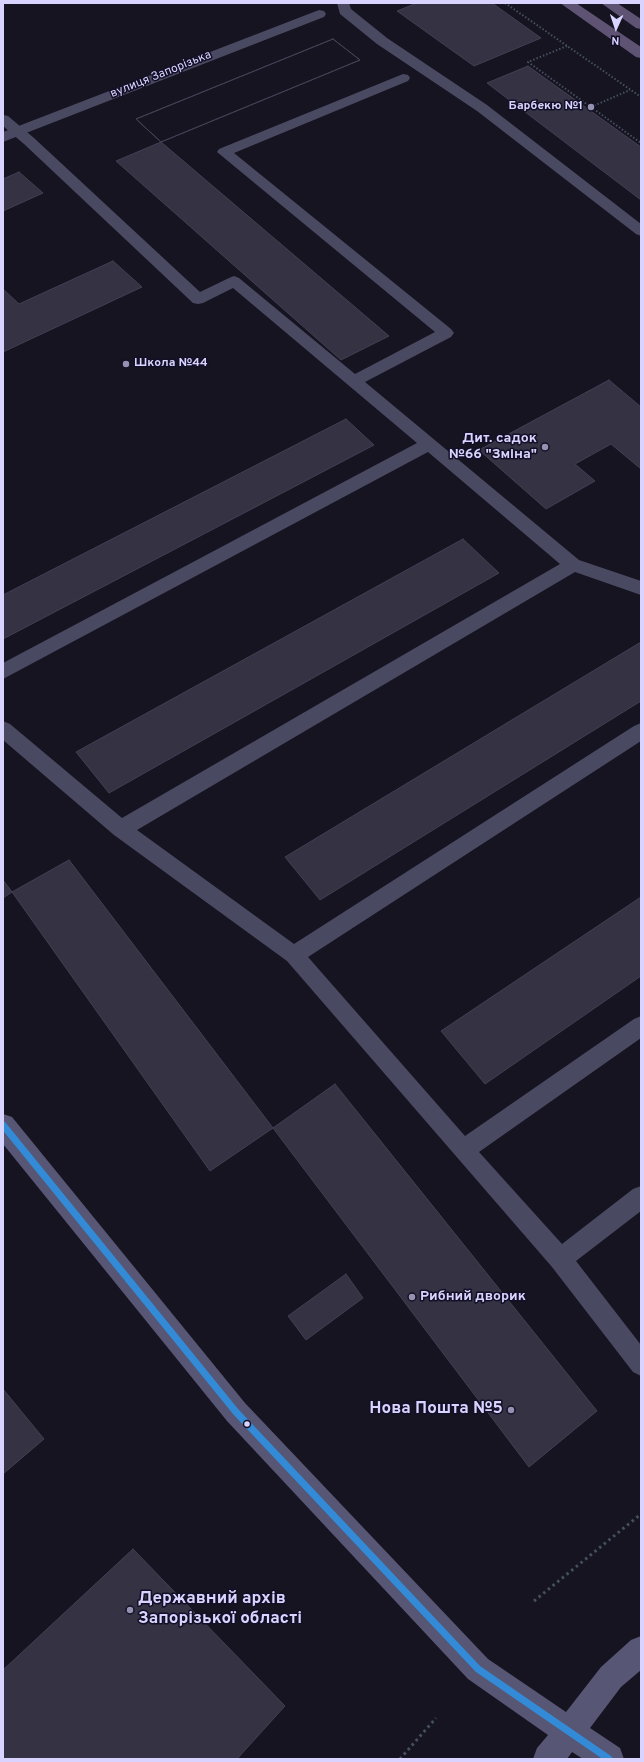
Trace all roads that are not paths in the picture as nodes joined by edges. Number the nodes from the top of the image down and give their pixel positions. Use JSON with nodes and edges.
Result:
{"nodes":[{"id":1,"x":343,"y":3,"type":"edge"},
{"id":2,"x":566,"y":3,"type":"edge"},
{"id":3,"x":608,"y":3,"type":"edge"},
{"id":4,"x":319,"y":14,"type":"dead end"},
{"id":5,"x":641,"y":25,"type":"edge"},
{"id":6,"x":641,"y":54,"type":"edge"},
{"id":7,"x":403,"y":78,"type":"dead end"},
{"id":8,"x":3,"y":119,"type":"edge"},
{"id":9,"x":18,"y":132,"type":"junction"},
{"id":10,"x":3,"y":137,"type":"edge"},
{"id":11,"x":641,"y":231,"type":"edge"},
{"id":12,"x":354,"y":381,"type":"junction"},
{"id":13,"x":429,"y":444,"type":"junction"},
{"id":14,"x":573,"y":565,"type":"junction"},
{"id":15,"x":641,"y":588,"type":"edge"},
{"id":16,"x":3,"y":672,"type":"edge"},
{"id":17,"x":3,"y":729,"type":"edge"},
{"id":18,"x":641,"y":731,"type":"edge"},
{"id":19,"x":121,"y":829,"type":"junction"},
{"id":20,"x":294,"y":954,"type":"junction"},
{"id":21,"x":641,"y":1026,"type":"edge"},
{"id":22,"x":3,"y":1125,"type":"edge"},
{"id":23,"x":463,"y":1150,"type":"junction"},
{"id":24,"x":641,"y":1197,"type":"edge"},
{"id":25,"x":560,"y":1259,"type":"junction"},
{"id":26,"x":641,"y":1364,"type":"edge"},
{"id":27,"x":641,"y":1650,"type":"edge"},
{"id":28,"x":568,"y":1731,"type":"junction"},
{"id":29,"x":548,"y":1759,"type":"edge"},
{"id":30,"x":609,"y":1759,"type":"edge"}],
"edges":[{"from":1,"to":11,"type":"lane"},
{"from":2,"to":6,"type":"main road"},
{"from":3,"to":5,"type":"main road"},
{"from":4,"to":9,"type":"street","name":"вулиця Запорізька"},
{"from":7,"to":12,"type":"lane"},
{"from":8,"to":9,"type":"lane"},
{"from":9,"to":10,"type":"street","name":"вулиця Запорізька"},
{"from":9,"to":12,"type":"lane"},
{"from":12,"to":13,"type":"lane"},
{"from":13,"to":14,"type":"lane"},
{"from":13,"to":16,"type":"lane"},
{"from":14,"to":15,"type":"lane"},
{"from":14,"to":19,"type":"lane"},
{"from":17,"to":19,"type":"lane"},
{"from":18,"to":20,"type":"lane"},
{"from":19,"to":20,"type":"lane"},
{"from":20,"to":23,"type":"lane"},
{"from":21,"to":23,"type":"lane"},
{"from":22,"to":28,"type":"street"},
{"from":23,"to":25,"type":"lane"},
{"from":24,"to":25,"type":"lane"},
{"from":25,"to":26,"type":"lane"},
{"from":27,"to":28,"type":"street"},
{"from":28,"to":29,"type":"street"},
{"from":28,"to":30,"type":"street"}]}
